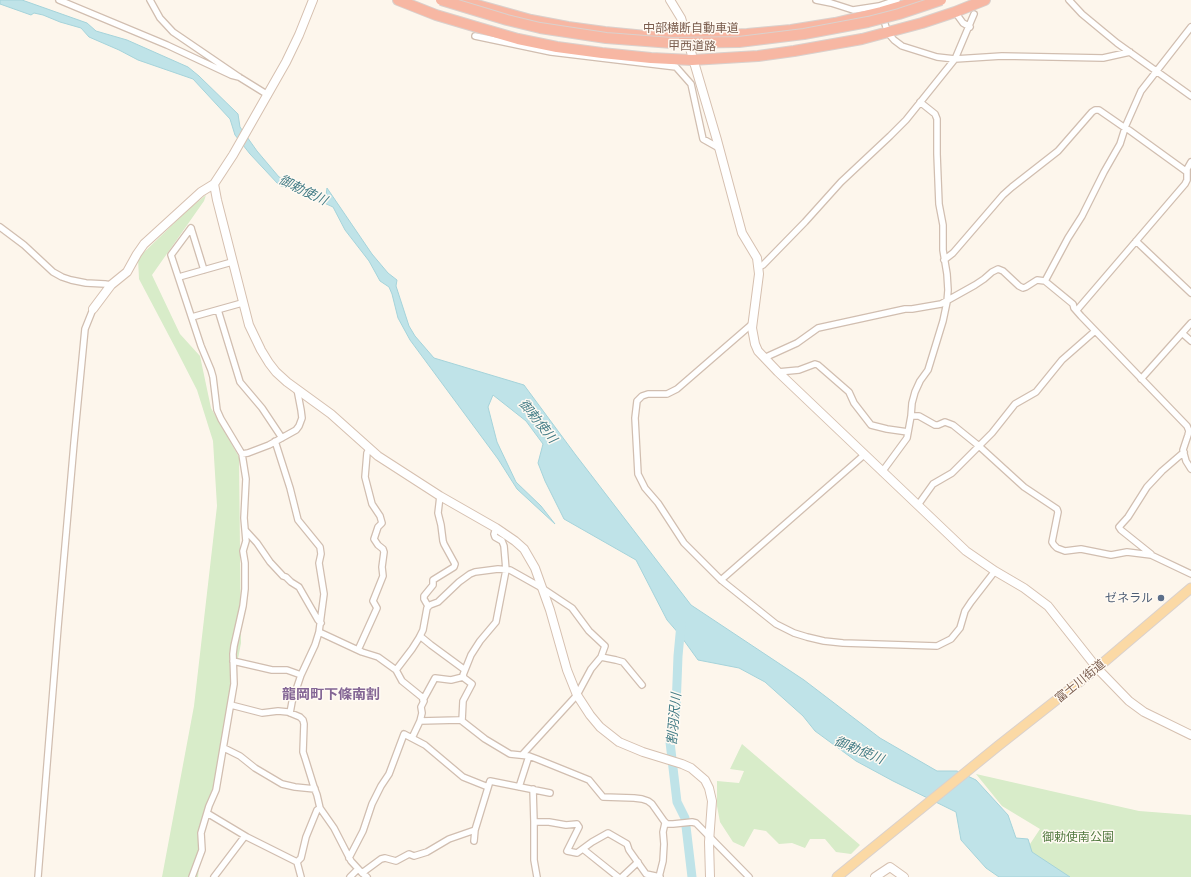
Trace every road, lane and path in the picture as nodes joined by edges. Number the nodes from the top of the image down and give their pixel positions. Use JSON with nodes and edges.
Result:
{"nodes":[{"id":1,"x":59,"y":0,"type":"edge"},
{"id":2,"x":150,"y":0,"type":"edge"},
{"id":3,"x":313,"y":0,"type":"edge"},
{"id":4,"x":398,"y":0,"type":"edge"},
{"id":5,"x":441,"y":0,"type":"edge"},
{"id":6,"x":458,"y":0,"type":"edge"},
{"id":7,"x":670,"y":0,"type":"edge"},
{"id":8,"x":816,"y":0,"type":"edge"},
{"id":9,"x":897,"y":0,"type":"edge"},
{"id":10,"x":922,"y":0,"type":"edge"},
{"id":11,"x":941,"y":0,"type":"edge"},
{"id":12,"x":985,"y":0,"type":"edge"},
{"id":13,"x":1069,"y":0,"type":"edge"},
{"id":14,"x":880,"y":9,"type":"junction"},
{"id":15,"x":954,"y":12,"type":"junction"},
{"id":16,"x":974,"y":14,"type":"dead end"},
{"id":17,"x":970,"y":27,"type":"junction"},
{"id":18,"x":1191,"y":27,"type":"edge"},
{"id":19,"x":888,"y":32,"type":"junction"},
{"id":20,"x":475,"y":36,"type":"dead end"},
{"id":21,"x":686,"y":37,"type":"junction"},
{"id":22,"x":1130,"y":52,"type":"junction"},
{"id":23,"x":955,"y":59,"type":"junction"},
{"id":24,"x":692,"y":60,"type":"junction"},
{"id":25,"x":1156,"y":71,"type":"junction"},
{"id":26,"x":239,"y":77,"type":"junction"},
{"id":27,"x":1191,"y":96,"type":"edge"},
{"id":28,"x":267,"y":97,"type":"junction"},
{"id":29,"x":920,"y":102,"type":"junction"},
{"id":30,"x":1125,"y":128,"type":"junction"},
{"id":31,"x":719,"y":148,"type":"junction"},
{"id":32,"x":1191,"y":162,"type":"edge"},
{"id":33,"x":1186,"y":172,"type":"junction"},
{"id":34,"x":214,"y":184,"type":"junction"},
{"id":35,"x":0,"y":227,"type":"edge"},
{"id":36,"x":1136,"y":242,"type":"junction"},
{"id":37,"x":944,"y":260,"type":"junction"},
{"id":38,"x":232,"y":262,"type":"junction"},
{"id":39,"x":759,"y":267,"type":"junction"},
{"id":40,"x":204,"y":270,"type":"junction"},
{"id":41,"x":179,"y":277,"type":"junction"},
{"id":42,"x":1045,"y":281,"type":"junction"},
{"id":43,"x":111,"y":285,"type":"junction"},
{"id":44,"x":1191,"y":293,"type":"edge"},
{"id":45,"x":947,"y":302,"type":"junction"},
{"id":46,"x":242,"y":303,"type":"junction"},
{"id":47,"x":93,"y":309,"type":"joint"},
{"id":48,"x":218,"y":310,"type":"junction"},
{"id":49,"x":1077,"y":310,"type":"junction"},
{"id":50,"x":192,"y":317,"type":"junction"},
{"id":51,"x":1191,"y":323,"type":"edge"},
{"id":52,"x":752,"y":324,"type":"junction"},
{"id":53,"x":1095,"y":331,"type":"junction"},
{"id":54,"x":1182,"y":333,"type":"junction"},
{"id":55,"x":1191,"y":342,"type":"edge"},
{"id":56,"x":764,"y":358,"type":"junction"},
{"id":57,"x":778,"y":372,"type":"junction"},
{"id":58,"x":1141,"y":379,"type":"junction"},
{"id":59,"x":297,"y":389,"type":"junction"},
{"id":60,"x":911,"y":416,"type":"junction"},
{"id":61,"x":908,"y":432,"type":"junction"},
{"id":62,"x":282,"y":438,"type":"junction"},
{"id":63,"x":275,"y":441,"type":"junction"},
{"id":64,"x":979,"y":446,"type":"junction"},
{"id":65,"x":369,"y":449,"type":"junction"},
{"id":66,"x":1184,"y":452,"type":"junction"},
{"id":67,"x":242,"y":454,"type":"junction"},
{"id":68,"x":864,"y":455,"type":"junction"},
{"id":69,"x":1191,"y":468,"type":"edge"},
{"id":70,"x":882,"y":472,"type":"junction"},
{"id":71,"x":440,"y":496,"type":"junction"},
{"id":72,"x":918,"y":505,"type":"junction"},
{"id":73,"x":496,"y":528,"type":"junction"},
{"id":74,"x":246,"y":531,"type":"junction"},
{"id":75,"x":1152,"y":555,"type":"junction"},
{"id":76,"x":506,"y":570,"type":"junction"},
{"id":77,"x":995,"y":571,"type":"junction"},
{"id":78,"x":1191,"y":574,"type":"edge"},
{"id":79,"x":721,"y":580,"type":"junction"},
{"id":80,"x":542,"y":588,"type":"junction"},
{"id":81,"x":1191,"y":588,"type":"edge"},
{"id":82,"x":428,"y":606,"type":"junction"},
{"id":83,"x":321,"y":622,"type":"junction"},
{"id":84,"x":319,"y":632,"type":"junction"},
{"id":85,"x":420,"y":636,"type":"junction"},
{"id":86,"x":358,"y":650,"type":"junction"},
{"id":87,"x":601,"y":657,"type":"junction"},
{"id":88,"x":233,"y":661,"type":"junction"},
{"id":89,"x":1097,"y":668,"type":"junction"},
{"id":90,"x":396,"y":670,"type":"junction"},
{"id":91,"x":465,"y":670,"type":"junction"},
{"id":92,"x":301,"y":675,"type":"junction"},
{"id":93,"x":463,"y":677,"type":"junction"},
{"id":94,"x":642,"y":685,"type":"dead end"},
{"id":95,"x":577,"y":695,"type":"junction"},
{"id":96,"x":423,"y":700,"type":"junction"},
{"id":97,"x":231,"y":705,"type":"junction"},
{"id":98,"x":290,"y":713,"type":"junction"},
{"id":99,"x":420,"y":721,"type":"junction"},
{"id":100,"x":462,"y":721,"type":"junction"},
{"id":101,"x":1191,"y":735,"type":"edge"},
{"id":102,"x":412,"y":738,"type":"junction"},
{"id":103,"x":224,"y":748,"type":"junction"},
{"id":104,"x":522,"y":755,"type":"junction"},
{"id":105,"x":529,"y":756,"type":"junction"},
{"id":106,"x":488,"y":787,"type":"junction"},
{"id":107,"x":519,"y":787,"type":"junction"},
{"id":108,"x":315,"y":789,"type":"junction"},
{"id":109,"x":533,"y":789,"type":"junction"},
{"id":110,"x":550,"y":793,"type":"dead end"},
{"id":111,"x":320,"y":808,"type":"junction"},
{"id":112,"x":207,"y":813,"type":"junction"},
{"id":113,"x":534,"y":822,"type":"junction"},
{"id":114,"x":665,"y":822,"type":"junction"},
{"id":115,"x":475,"y":830,"type":"junction"},
{"id":116,"x":245,"y":836,"type":"junction"},
{"id":117,"x":709,"y":836,"type":"junction"},
{"id":118,"x":474,"y":841,"type":"dead end"},
{"id":119,"x":583,"y":849,"type":"junction"},
{"id":120,"x":349,"y":858,"type":"junction"},
{"id":121,"x":297,"y":862,"type":"junction"},
{"id":122,"x":638,"y":862,"type":"junction"},
{"id":123,"x":360,"y":871,"type":"junction"},
{"id":124,"x":842,"y":876,"type":"edge"},
{"id":125,"x":38,"y":877,"type":"edge"},
{"id":126,"x":192,"y":877,"type":"edge"},
{"id":127,"x":214,"y":877,"type":"edge"},
{"id":128,"x":301,"y":877,"type":"edge"},
{"id":129,"x":350,"y":877,"type":"edge"},
{"id":130,"x":368,"y":877,"type":"edge"},
{"id":131,"x":537,"y":877,"type":"edge"},
{"id":132,"x":618,"y":877,"type":"edge"},
{"id":133,"x":622,"y":877,"type":"edge"},
{"id":134,"x":660,"y":877,"type":"edge"},
{"id":135,"x":710,"y":877,"type":"edge"},
{"id":136,"x":749,"y":877,"type":"edge"},
{"id":137,"x":875,"y":877,"type":"edge"},
{"id":138,"x":904,"y":877,"type":"edge"}],
"edges":[{"from":1,"to":26,"type":"street"},
{"from":2,"to":26,"type":"street"},
{"from":3,"to":28,"type":"street"},
{"from":4,"to":24,"type":"highway","name":"甲西道路"},
{"from":5,"to":11,"type":"highway","name":"中部横断自動車道","bridge":true},
{"from":6,"to":21,"type":"highway","name":"甲西道路"},
{"from":7,"to":21,"type":"street"},
{"from":8,"to":14,"type":"street"},
{"from":9,"to":14,"type":"street"},
{"from":10,"to":14,"type":"highway","name":"甲西道路"},
{"from":12,"to":15,"type":"highway","name":"甲西道路"},
{"from":13,"to":22,"type":"street"},
{"from":14,"to":19,"type":"street"},
{"from":14,"to":21,"type":"highway","name":"甲西道路"},
{"from":15,"to":17,"type":"street"},
{"from":15,"to":19,"type":"highway","name":"甲西道路"},
{"from":16,"to":17,"type":"street"},
{"from":17,"to":23,"type":"street"},
{"from":18,"to":25,"type":"street"},
{"from":19,"to":23,"type":"street"},
{"from":19,"to":24,"type":"highway","name":"甲西道路"},
{"from":20,"to":31,"type":"street"},
{"from":21,"to":24,"type":"street"},
{"from":22,"to":23,"type":"street"},
{"from":22,"to":25,"type":"street"},
{"from":23,"to":29,"type":"street"},
{"from":24,"to":31,"type":"street"},
{"from":25,"to":27,"type":"street"},
{"from":25,"to":30,"type":"street"},
{"from":26,"to":28,"type":"street"},
{"from":28,"to":34,"type":"street"},
{"from":29,"to":37,"type":"street"},
{"from":29,"to":39,"type":"street"},
{"from":30,"to":33,"type":"street"},
{"from":30,"to":37,"type":"street"},
{"from":30,"to":42,"type":"street"},
{"from":31,"to":39,"type":"street"},
{"from":32,"to":33,"type":"street"},
{"from":33,"to":36,"type":"street"},
{"from":34,"to":38,"type":"street"},
{"from":34,"to":43,"type":"street"},
{"from":35,"to":43,"type":"street"},
{"from":36,"to":44,"type":"street"},
{"from":36,"to":49,"type":"street"},
{"from":37,"to":45,"type":"street"},
{"from":38,"to":40,"type":"street"},
{"from":38,"to":46,"type":"street"},
{"from":39,"to":52,"type":"street"},
{"from":40,"to":41,"type":"street"},
{"from":40,"to":41,"type":"street"},
{"from":41,"to":50,"type":"street"},
{"from":42,"to":45,"type":"street"},
{"from":42,"to":49,"type":"street"},
{"from":43,"to":47,"type":"street"},
{"from":45,"to":56,"type":"street"},
{"from":45,"to":60,"type":"street"},
{"from":46,"to":48,"type":"street"},
{"from":46,"to":59,"type":"street"},
{"from":47,"to":125,"type":"street"},
{"from":48,"to":50,"type":"street"},
{"from":48,"to":62,"type":"street"},
{"from":49,"to":53,"type":"street"},
{"from":50,"to":67,"type":"street"},
{"from":51,"to":54,"type":"street"},
{"from":52,"to":56,"type":"street"},
{"from":52,"to":79,"type":"street"},
{"from":53,"to":58,"type":"street"},
{"from":53,"to":64,"type":"street"},
{"from":54,"to":55,"type":"street"},
{"from":54,"to":58,"type":"street"},
{"from":56,"to":57,"type":"street"},
{"from":57,"to":61,"type":"street"},
{"from":57,"to":68,"type":"street"},
{"from":58,"to":66,"type":"street"},
{"from":59,"to":62,"type":"street"},
{"from":59,"to":65,"type":"street"},
{"from":60,"to":61,"type":"street"},
{"from":60,"to":64,"type":"street"},
{"from":61,"to":70,"type":"street"},
{"from":62,"to":63,"type":"street"},
{"from":63,"to":67,"type":"street"},
{"from":63,"to":83,"type":"street"},
{"from":64,"to":72,"type":"street"},
{"from":64,"to":75,"type":"street"},
{"from":65,"to":71,"type":"street"},
{"from":65,"to":86,"type":"street"},
{"from":66,"to":69,"type":"street"},
{"from":66,"to":75,"type":"street"},
{"from":67,"to":74,"type":"street"},
{"from":68,"to":70,"type":"street"},
{"from":68,"to":79,"type":"street"},
{"from":70,"to":72,"type":"street"},
{"from":71,"to":73,"type":"street"},
{"from":71,"to":82,"type":"street"},
{"from":72,"to":77,"type":"street"},
{"from":73,"to":76,"type":"street"},
{"from":73,"to":80,"type":"street"},
{"from":74,"to":83,"type":"street"},
{"from":74,"to":88,"type":"street"},
{"from":75,"to":78,"type":"street"},
{"from":76,"to":80,"type":"street"},
{"from":76,"to":82,"type":"street"},
{"from":76,"to":91,"type":"street"},
{"from":77,"to":79,"type":"street"},
{"from":77,"to":89,"type":"street"},
{"from":80,"to":87,"type":"street"},
{"from":80,"to":95,"type":"street"},
{"from":81,"to":89,"type":"main road","name":"富士川街道"},
{"from":82,"to":85,"type":"street"},
{"from":83,"to":84,"type":"street"},
{"from":84,"to":86,"type":"street"},
{"from":84,"to":92,"type":"street"},
{"from":85,"to":90,"type":"street"},
{"from":85,"to":91,"type":"street"},
{"from":86,"to":90,"type":"street"},
{"from":87,"to":94,"type":"street"},
{"from":87,"to":95,"type":"street"},
{"from":88,"to":92,"type":"street"},
{"from":88,"to":97,"type":"street"},
{"from":89,"to":101,"type":"street"},
{"from":89,"to":124,"type":"main road","name":"富士川街道"},
{"from":90,"to":96,"type":"street"},
{"from":91,"to":93,"type":"street"},
{"from":92,"to":98,"type":"street"},
{"from":93,"to":96,"type":"street"},
{"from":93,"to":100,"type":"street"},
{"from":95,"to":104,"type":"street"},
{"from":95,"to":117,"type":"street"},
{"from":96,"to":99,"type":"street"},
{"from":97,"to":98,"type":"street"},
{"from":97,"to":103,"type":"street"},
{"from":98,"to":108,"type":"street"},
{"from":99,"to":100,"type":"street"},
{"from":99,"to":102,"type":"street"},
{"from":100,"to":104,"type":"street"},
{"from":102,"to":106,"type":"street"},
{"from":102,"to":120,"type":"street"},
{"from":103,"to":108,"type":"street"},
{"from":103,"to":112,"type":"street"},
{"from":104,"to":105,"type":"street"},
{"from":105,"to":107,"type":"street"},
{"from":105,"to":114,"type":"street"},
{"from":106,"to":107,"type":"street"},
{"from":106,"to":115,"type":"street"},
{"from":107,"to":109,"type":"street"},
{"from":108,"to":111,"type":"street"},
{"from":109,"to":110,"type":"street"},
{"from":109,"to":113,"type":"street"},
{"from":111,"to":120,"type":"street"},
{"from":111,"to":121,"type":"street"},
{"from":112,"to":116,"type":"street"},
{"from":112,"to":126,"type":"street"},
{"from":113,"to":119,"type":"street"},
{"from":113,"to":131,"type":"street"},
{"from":114,"to":117,"type":"street"},
{"from":114,"to":134,"type":"street"},
{"from":115,"to":118,"type":"street"},
{"from":115,"to":123,"type":"street"},
{"from":116,"to":121,"type":"street"},
{"from":116,"to":127,"type":"street"},
{"from":117,"to":135,"type":"street"},
{"from":117,"to":136,"type":"street"},
{"from":119,"to":122,"type":"street"},
{"from":119,"to":132,"type":"street"},
{"from":120,"to":123,"type":"street"},
{"from":121,"to":128,"type":"street"},
{"from":122,"to":133,"type":"street"},
{"from":122,"to":134,"type":"street"},
{"from":123,"to":129,"type":"street"},
{"from":123,"to":130,"type":"street"},
{"from":137,"to":138,"type":"street"}]}
